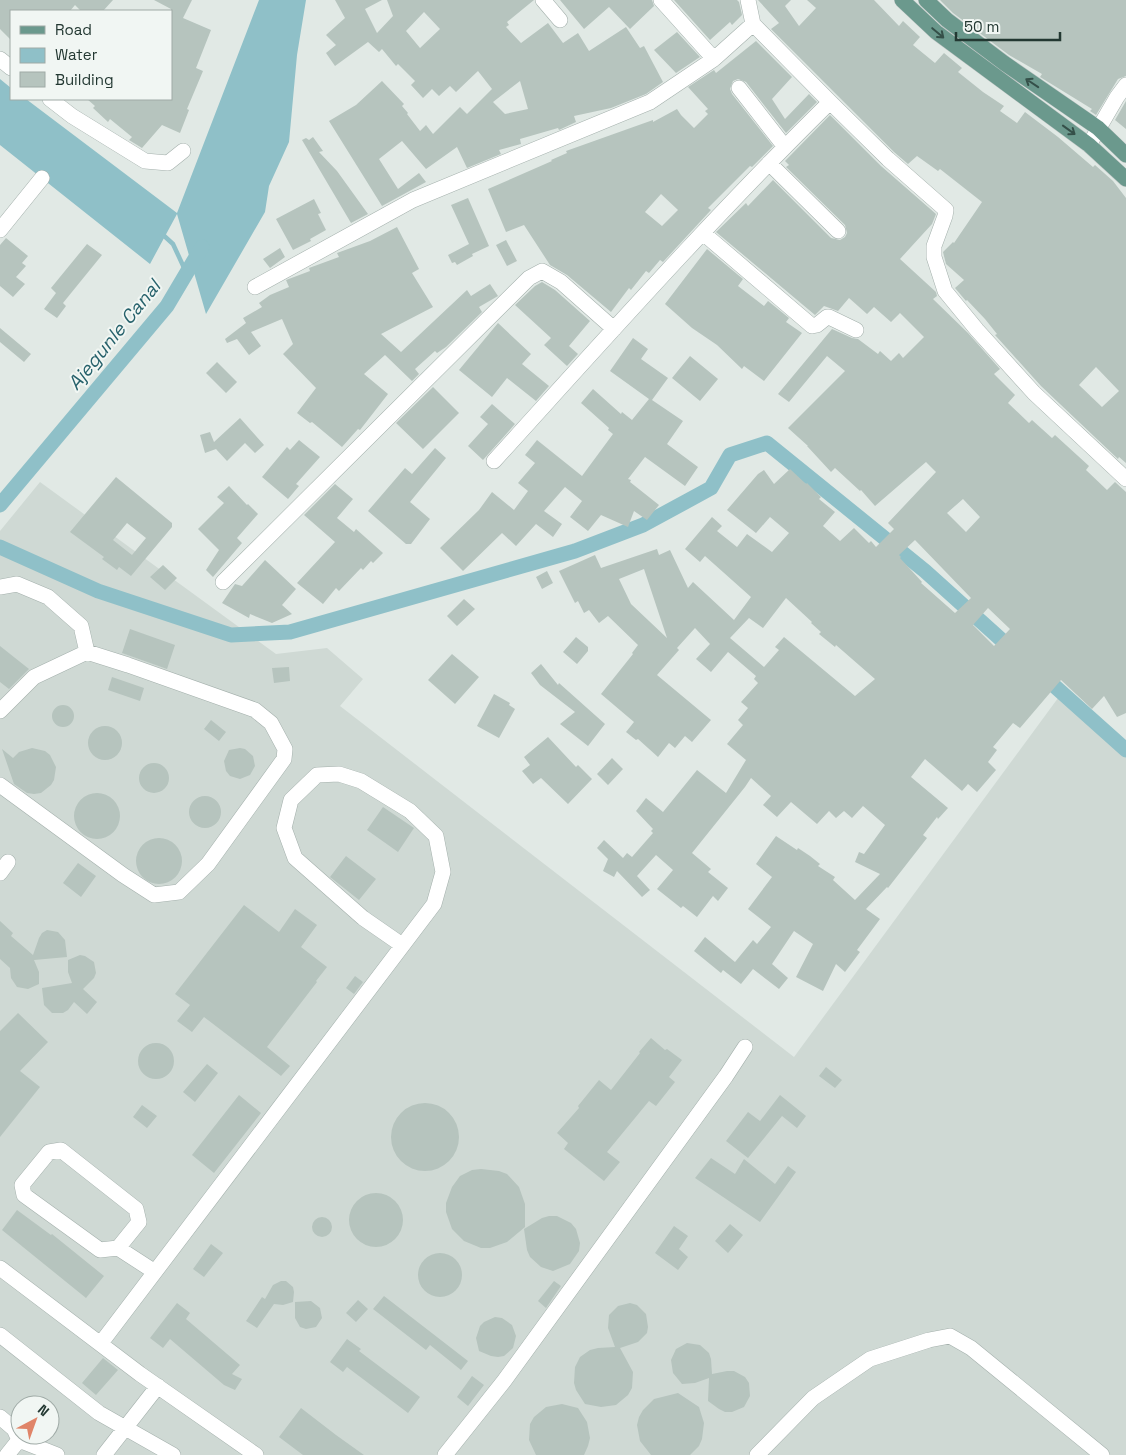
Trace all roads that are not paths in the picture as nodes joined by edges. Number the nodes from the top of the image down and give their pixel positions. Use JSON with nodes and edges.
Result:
{"nodes":[{"id":1,"x":544,"y":0,"type":"edge"},
{"id":2,"x":662,"y":0,"type":"edge"},
{"id":3,"x":748,"y":0,"type":"edge"},
{"id":4,"x":902,"y":0,"type":"edge"},
{"id":5,"x":926,"y":0,"type":"edge"},
{"id":6,"x":560,"y":20,"type":"dead end"},
{"id":7,"x":753,"y":24,"type":"junction"},
{"id":8,"x":0,"y":59,"type":"edge"},
{"id":9,"x":714,"y":59,"type":"junction"},
{"id":10,"x":10,"y":67,"type":"edge"},
{"id":11,"x":1126,"y":85,"type":"edge"},
{"id":12,"x":739,"y":88,"type":"dead end"},
{"id":13,"x":51,"y":100,"type":"edge"},
{"id":14,"x":830,"y":102,"type":"junction"},
{"id":15,"x":1098,"y":128,"type":"junction"},
{"id":16,"x":1089,"y":144,"type":"junction"},
{"id":17,"x":785,"y":146,"type":"junction"},
{"id":18,"x":184,"y":150,"type":"dead end"},
{"id":19,"x":1126,"y":155,"type":"edge"},
{"id":20,"x":770,"y":164,"type":"junction"},
{"id":21,"x":42,"y":178,"type":"dead end"},
{"id":22,"x":1126,"y":179,"type":"edge"},
{"id":23,"x":0,"y":230,"type":"edge"},
{"id":24,"x":838,"y":231,"type":"dead end"},
{"id":25,"x":704,"y":233,"type":"junction"},
{"id":26,"x":255,"y":287,"type":"dead end"},
{"id":27,"x":614,"y":329,"type":"junction"},
{"id":28,"x":856,"y":330,"type":"dead end"},
{"id":29,"x":494,"y":461,"type":"dead end"},
{"id":30,"x":1126,"y":479,"type":"edge"},
{"id":31,"x":223,"y":582,"type":"dead end"},
{"id":32,"x":0,"y":587,"type":"edge"},
{"id":33,"x":87,"y":652,"type":"junction"},
{"id":34,"x":0,"y":711,"type":"edge"},
{"id":35,"x":0,"y":784,"type":"edge"},
{"id":36,"x":402,"y":945,"type":"junction"},
{"id":37,"x":745,"y":1047,"type":"dead end"},
{"id":38,"x":118,"y":1248,"type":"junction"},
{"id":39,"x":0,"y":1268,"type":"edge"},
{"id":40,"x":155,"y":1272,"type":"junction"},
{"id":41,"x":0,"y":1335,"type":"edge"},
{"id":42,"x":101,"y":1343,"type":"junction"},
{"id":43,"x":158,"y":1386,"type":"junction"},
{"id":44,"x":0,"y":1417,"type":"edge"},
{"id":45,"x":10,"y":1425,"type":"edge"},
{"id":46,"x":124,"y":1428,"type":"junction"},
{"id":47,"x":15,"y":1445,"type":"edge"},
{"id":48,"x":32,"y":1445,"type":"edge"},
{"id":49,"x":7,"y":1455,"type":"edge"},
{"id":50,"x":57,"y":1455,"type":"edge"},
{"id":51,"x":104,"y":1455,"type":"edge"},
{"id":52,"x":173,"y":1455,"type":"edge"},
{"id":53,"x":256,"y":1455,"type":"edge"},
{"id":54,"x":445,"y":1455,"type":"edge"},
{"id":55,"x":757,"y":1455,"type":"edge"},
{"id":56,"x":1102,"y":1455,"type":"edge"}],
"edges":[{"from":1,"to":6,"type":"street"},
{"from":2,"to":9,"type":"street"},
{"from":3,"to":7,"type":"street"},
{"from":4,"to":16,"type":"main road","one_way":true},
{"from":15,"to":5,"type":"main road","one_way":true},
{"from":7,"to":9,"type":"street"},
{"from":7,"to":14,"type":"street"},
{"from":8,"to":10,"type":"street"},
{"from":9,"to":26,"type":"street"},
{"from":11,"to":15,"type":"street"},
{"from":12,"to":17,"type":"street"},
{"from":13,"to":18,"type":"street"},
{"from":14,"to":17,"type":"street"},
{"from":14,"to":30,"type":"street"},
{"from":15,"to":16,"type":"street"},
{"from":15,"to":19,"type":"main road"},
{"from":16,"to":22,"type":"main road"},
{"from":17,"to":20,"type":"street"},
{"from":20,"to":24,"type":"street"},
{"from":20,"to":25,"type":"street"},
{"from":21,"to":23,"type":"street"},
{"from":25,"to":27,"type":"street"},
{"from":25,"to":28,"type":"street"},
{"from":27,"to":29,"type":"street"},
{"from":27,"to":31,"type":"street"},
{"from":32,"to":33,"type":"street"},
{"from":33,"to":34,"type":"street"},
{"from":33,"to":35,"type":"street"},
{"from":36,"to":36,"type":"street"},
{"from":36,"to":40,"type":"street"},
{"from":37,"to":54,"type":"street"},
{"from":38,"to":38,"type":"street"},
{"from":38,"to":40,"type":"street"},
{"from":39,"to":42,"type":"street"},
{"from":40,"to":42,"type":"street"},
{"from":41,"to":46,"type":"street"},
{"from":42,"to":43,"type":"street"},
{"from":43,"to":46,"type":"street"},
{"from":43,"to":53,"type":"street"},
{"from":44,"to":45,"type":"street"},
{"from":46,"to":51,"type":"street"},
{"from":46,"to":52,"type":"street"},
{"from":47,"to":49,"type":"street"},
{"from":48,"to":50,"type":"street"},
{"from":55,"to":56,"type":"street"}]}
